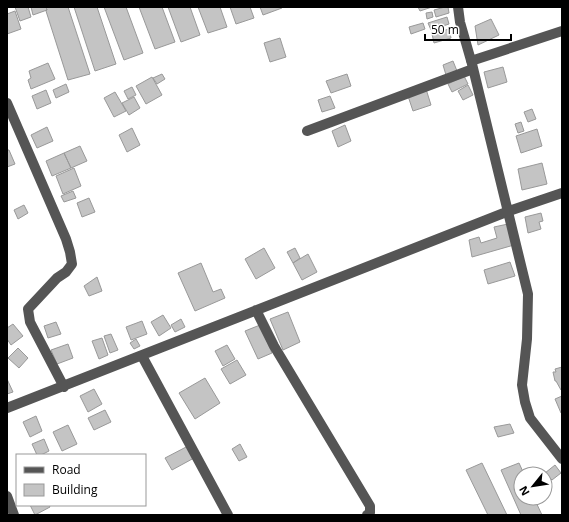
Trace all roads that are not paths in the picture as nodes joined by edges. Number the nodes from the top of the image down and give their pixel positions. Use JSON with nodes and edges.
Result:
{"nodes":[{"id":1,"x":458,"y":7,"type":"edge"},
{"id":2,"x":562,"y":31,"type":"edge"},
{"id":3,"x":472,"y":65,"type":"junction"},
{"id":4,"x":7,"y":103,"type":"edge"},
{"id":5,"x":307,"y":131,"type":"dead end"},
{"id":6,"x":562,"y":193,"type":"edge"},
{"id":7,"x":508,"y":211,"type":"junction"},
{"id":8,"x":256,"y":310,"type":"junction"},
{"id":9,"x":142,"y":356,"type":"junction"},
{"id":10,"x":64,"y":387,"type":"junction"},
{"id":11,"x":7,"y":408,"type":"edge"},
{"id":12,"x":562,"y":459,"type":"edge"},
{"id":13,"x":7,"y":496,"type":"edge"},
{"id":14,"x":14,"y":515,"type":"edge"},
{"id":15,"x":228,"y":515,"type":"edge"},
{"id":16,"x":367,"y":515,"type":"edge"}],
"edges":[{"from":1,"to":3,"type":"street"},
{"from":2,"to":3,"type":"street"},
{"from":3,"to":5,"type":"street"},
{"from":3,"to":7,"type":"street"},
{"from":4,"to":10,"type":"street"},
{"from":6,"to":7,"type":"street"},
{"from":7,"to":8,"type":"street"},
{"from":7,"to":12,"type":"street"},
{"from":8,"to":9,"type":"street"},
{"from":8,"to":16,"type":"street"},
{"from":9,"to":10,"type":"street"},
{"from":9,"to":15,"type":"street"},
{"from":10,"to":11,"type":"street"},
{"from":13,"to":14,"type":"street"}]}
